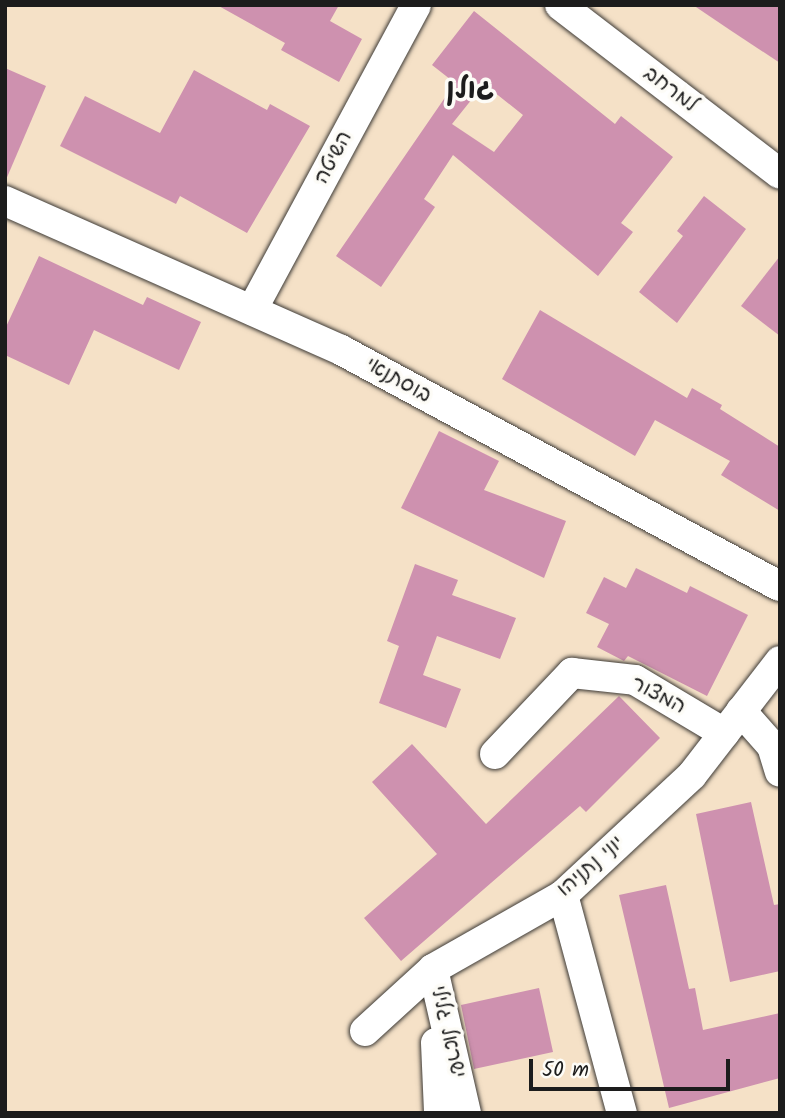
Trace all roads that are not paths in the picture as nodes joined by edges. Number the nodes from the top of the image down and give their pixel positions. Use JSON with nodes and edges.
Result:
{"nodes":[{"id":1,"x":416,"y":5,"type":"edge"},
{"id":2,"x":560,"y":5,"type":"edge"},
{"id":3,"x":780,"y":174,"type":"edge"},
{"id":4,"x":5,"y":201,"type":"edge"},
{"id":5,"x":252,"y":310,"type":"junction"},
{"id":6,"x":780,"y":586,"type":"edge"},
{"id":7,"x":780,"y":661,"type":"edge"},
{"id":8,"x":733,"y":722,"type":"junction"},
{"id":9,"x":495,"y":754,"type":"dead end"},
{"id":10,"x":780,"y":772,"type":"edge"},
{"id":11,"x":563,"y":895,"type":"junction"},
{"id":12,"x":433,"y":969,"type":"junction"},
{"id":13,"x":365,"y":1031,"type":"dead end"},
{"id":14,"x":439,"y":1113,"type":"edge"},
{"id":15,"x":466,"y":1113,"type":"edge"},
{"id":16,"x":622,"y":1113,"type":"edge"}],
"edges":[{"from":1,"to":5,"type":"street","name":"השיטה"},
{"from":2,"to":3,"type":"street","name":"למרחב"},
{"from":4,"to":5,"type":"street","name":"בוסתנאי"},
{"from":5,"to":6,"type":"street","name":"בוסתנאי"},
{"from":7,"to":8,"type":"street","name":"יוני נתניהו"},
{"from":8,"to":9,"type":"street","name":"המצור"},
{"from":8,"to":10,"type":"street"},
{"from":8,"to":11,"type":"street","name":"יוני נתניהו"},
{"from":11,"to":12,"type":"street","name":"יוני נתניהו"},
{"from":11,"to":16,"type":"street"},
{"from":12,"to":13,"type":"street","name":"יוני נתניהו"},
{"from":12,"to":14,"type":"street","name":"ישראל גלילי"},
{"from":12,"to":15,"type":"street","name":"ישראל גלילי"}]}
